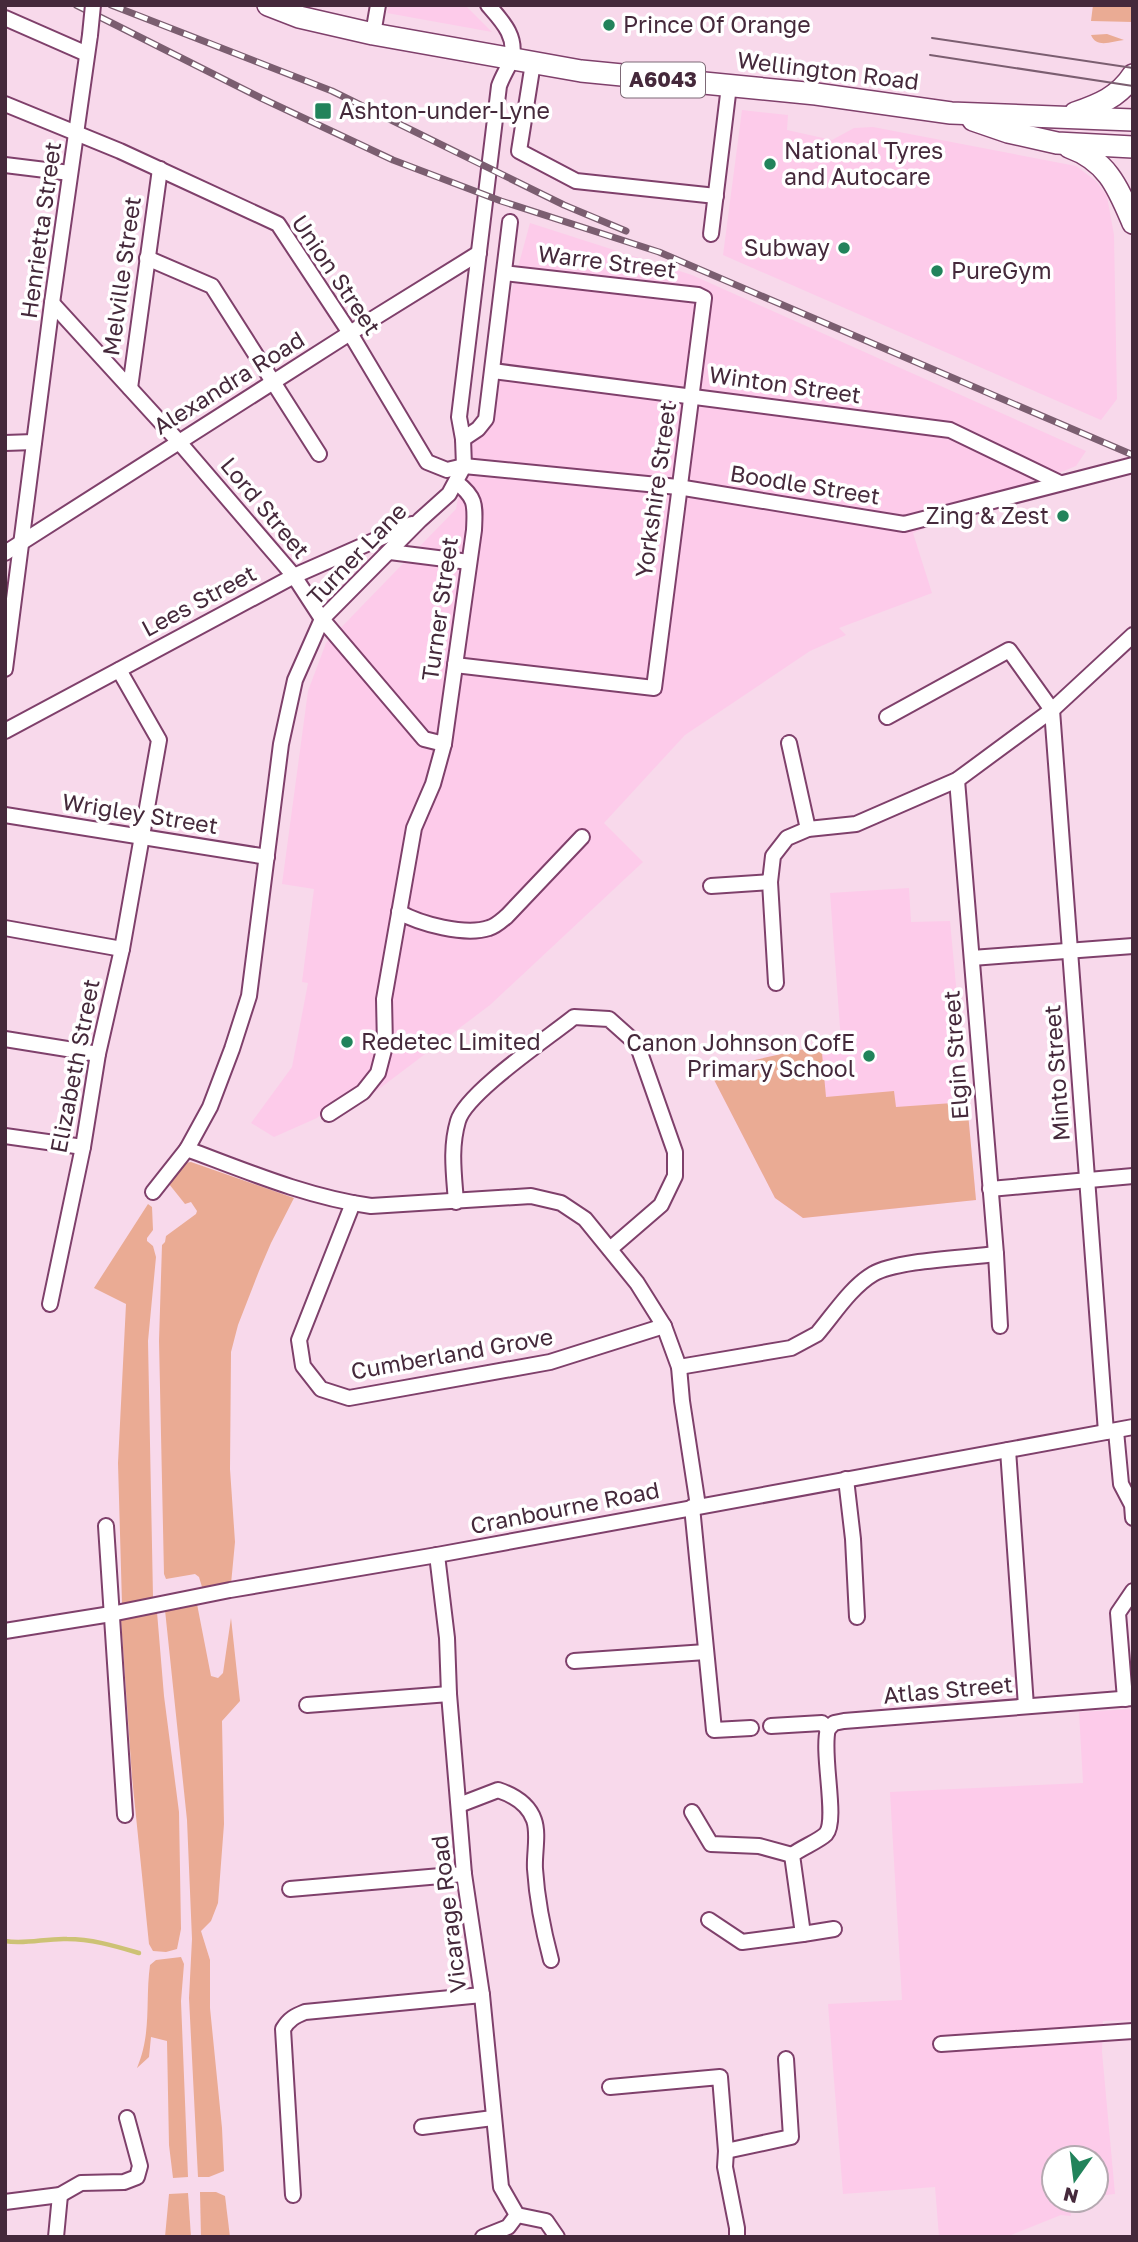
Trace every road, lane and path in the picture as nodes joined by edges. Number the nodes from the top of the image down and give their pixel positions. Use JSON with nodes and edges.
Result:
{"nodes":[{"id":1,"x":93,"y":5,"type":"edge"},
{"id":2,"x":268,"y":5,"type":"edge"},
{"id":3,"x":378,"y":5,"type":"edge"},
{"id":4,"x":488,"y":5,"type":"edge"},
{"id":5,"x":5,"y":18,"type":"edge"},
{"id":6,"x":373,"y":34,"type":"junction"},
{"id":7,"x":87,"y":54,"type":"junction"},
{"id":8,"x":511,"y":60,"type":"junction"},
{"id":9,"x":533,"y":63,"type":"junction"},
{"id":10,"x":1133,"y":75,"type":"edge"},
{"id":11,"x":730,"y":86,"type":"junction"},
{"id":12,"x":5,"y":104,"type":"edge"},
{"id":13,"x":951,"y":113,"type":"junction"},
{"id":14,"x":1063,"y":117,"type":"junction"},
{"id":15,"x":1133,"y":120,"type":"edge"},
{"id":16,"x":78,"y":135,"type":"junction"},
{"id":17,"x":1057,"y":143,"type":"junction"},
{"id":18,"x":1133,"y":146,"type":"edge"},
{"id":19,"x":5,"y":165,"type":"edge"},
{"id":20,"x":160,"y":169,"type":"junction"},
{"id":21,"x":70,"y":173,"type":"junction"},
{"id":22,"x":716,"y":196,"type":"junction"},
{"id":23,"x":510,"y":222,"type":"dead end"},
{"id":24,"x":1133,"y":223,"type":"edge"},
{"id":25,"x":711,"y":234,"type":"dead end"},
{"id":26,"x":479,"y":253,"type":"junction"},
{"id":27,"x":148,"y":258,"type":"junction"},
{"id":28,"x":504,"y":273,"type":"junction"},
{"id":29,"x":704,"y":298,"type":"joint"},
{"id":30,"x":52,"y":303,"type":"junction"},
{"id":31,"x":350,"y":333,"type":"junction"},
{"id":32,"x":493,"y":371,"type":"junction"},
{"id":33,"x":273,"y":382,"type":"junction"},
{"id":34,"x":130,"y":388,"type":"junction"},
{"id":35,"x":692,"y":396,"type":"junction"},
{"id":36,"x":463,"y":439,"type":"junction"},
{"id":37,"x":34,"y":442,"type":"junction"},
{"id":38,"x":179,"y":442,"type":"junction"},
{"id":39,"x":5,"y":443,"type":"edge"},
{"id":40,"x":319,"y":454,"type":"dead end"},
{"id":41,"x":1133,"y":465,"type":"edge"},
{"id":42,"x":464,"y":466,"type":"junction"},
{"id":43,"x":456,"y":482,"type":"junction"},
{"id":44,"x":1060,"y":483,"type":"junction"},
{"id":45,"x":678,"y":487,"type":"junction"},
{"id":46,"x":419,"y":520,"type":"junction"},
{"id":47,"x":21,"y":543,"type":"junction"},
{"id":48,"x":5,"y":552,"type":"edge"},
{"id":49,"x":390,"y":552,"type":"junction"},
{"id":50,"x":470,"y":562,"type":"junction"},
{"id":51,"x":294,"y":576,"type":"junction"},
{"id":52,"x":322,"y":619,"type":"junction"},
{"id":53,"x":1133,"y":635,"type":"edge"},
{"id":54,"x":455,"y":664,"type":"junction"},
{"id":55,"x":5,"y":669,"type":"edge"},
{"id":56,"x":119,"y":670,"type":"junction"},
{"id":57,"x":1052,"y":710,"type":"junction"},
{"id":58,"x":887,"y":717,"type":"dead end"},
{"id":59,"x":5,"y":731,"type":"edge"},
{"id":60,"x":789,"y":743,"type":"dead end"},
{"id":61,"x":441,"y":744,"type":"junction"},
{"id":62,"x":957,"y":780,"type":"junction"},
{"id":63,"x":5,"y":815,"type":"edge"},
{"id":64,"x":808,"y":829,"type":"junction"},
{"id":65,"x":582,"y":837,"type":"dead end"},
{"id":66,"x":144,"y":838,"type":"junction"},
{"id":67,"x":267,"y":857,"type":"junction"},
{"id":68,"x":770,"y":881,"type":"junction"},
{"id":69,"x":711,"y":886,"type":"dead end"},
{"id":70,"x":399,"y":912,"type":"junction"},
{"id":71,"x":5,"y":928,"type":"edge"},
{"id":72,"x":1133,"y":946,"type":"edge"},
{"id":73,"x":122,"y":949,"type":"junction"},
{"id":74,"x":1071,"y":950,"type":"junction"},
{"id":75,"x":972,"y":958,"type":"junction"},
{"id":76,"x":776,"y":983,"type":"dead end"},
{"id":77,"x":5,"y":1039,"type":"edge"},
{"id":78,"x":98,"y":1054,"type":"junction"},
{"id":79,"x":329,"y":1114,"type":"dead end"},
{"id":80,"x":5,"y":1136,"type":"edge"},
{"id":81,"x":83,"y":1147,"type":"junction"},
{"id":82,"x":187,"y":1149,"type":"junction"},
{"id":83,"x":1133,"y":1176,"type":"edge"},
{"id":84,"x":1088,"y":1180,"type":"junction"},
{"id":85,"x":990,"y":1189,"type":"junction"},
{"id":86,"x":153,"y":1192,"type":"dead end"},
{"id":87,"x":456,"y":1202,"type":"junction"},
{"id":88,"x":353,"y":1203,"type":"junction"},
{"id":89,"x":610,"y":1249,"type":"junction"},
{"id":90,"x":996,"y":1254,"type":"junction"},
{"id":91,"x":50,"y":1304,"type":"dead end"},
{"id":92,"x":664,"y":1326,"type":"junction"},
{"id":93,"x":1000,"y":1326,"type":"dead end"},
{"id":94,"x":679,"y":1367,"type":"junction"},
{"id":95,"x":1133,"y":1427,"type":"edge"},
{"id":96,"x":1111,"y":1432,"type":"junction"},
{"id":97,"x":1008,"y":1450,"type":"junction"},
{"id":98,"x":846,"y":1479,"type":"junction"},
{"id":99,"x":695,"y":1506,"type":"junction"},
{"id":100,"x":1133,"y":1518,"type":"edge"},
{"id":101,"x":106,"y":1526,"type":"dead end"},
{"id":102,"x":437,"y":1555,"type":"junction"},
{"id":103,"x":1133,"y":1591,"type":"edge"},
{"id":104,"x":115,"y":1612,"type":"junction"},
{"id":105,"x":857,"y":1617,"type":"dead end"},
{"id":106,"x":5,"y":1631,"type":"edge"},
{"id":107,"x":706,"y":1652,"type":"junction"},
{"id":108,"x":574,"y":1661,"type":"dead end"},
{"id":109,"x":449,"y":1694,"type":"junction"},
{"id":110,"x":1129,"y":1699,"type":"edge"},
{"id":111,"x":307,"y":1704,"type":"dead end"},
{"id":112,"x":1026,"y":1706,"type":"junction"},
{"id":113,"x":771,"y":1726,"type":"dead end"},
{"id":114,"x":751,"y":1728,"type":"dead end"},
{"id":115,"x":828,"y":1728,"type":"junction"},
{"id":116,"x":459,"y":1805,"type":"junction"},
{"id":117,"x":692,"y":1812,"type":"dead end"},
{"id":118,"x":125,"y":1815,"type":"dead end"},
{"id":119,"x":792,"y":1855,"type":"junction"},
{"id":120,"x":464,"y":1874,"type":"junction"},
{"id":121,"x":290,"y":1889,"type":"dead end"},
{"id":122,"x":709,"y":1920,"type":"dead end"},
{"id":123,"x":834,"y":1929,"type":"dead end"},
{"id":124,"x":803,"y":1934,"type":"junction"},
{"id":125,"x":551,"y":1960,"type":"dead end"},
{"id":126,"x":482,"y":1994,"type":"junction"},
{"id":127,"x":1133,"y":2031,"type":"edge"},
{"id":128,"x":941,"y":2044,"type":"dead end"},
{"id":129,"x":786,"y":2059,"type":"dead end"},
{"id":130,"x":610,"y":2087,"type":"dead end"},
{"id":131,"x":127,"y":2118,"type":"dead end"},
{"id":132,"x":493,"y":2118,"type":"junction"},
{"id":133,"x":422,"y":2127,"type":"dead end"},
{"id":134,"x":726,"y":2151,"type":"junction"},
{"id":135,"x":60,"y":2194,"type":"junction"},
{"id":136,"x":293,"y":2195,"type":"dead end"},
{"id":137,"x":5,"y":2202,"type":"edge"},
{"id":138,"x":517,"y":2215,"type":"junction"},
{"id":139,"x":56,"y":2237,"type":"edge"},
{"id":140,"x":483,"y":2237,"type":"edge"},
{"id":141,"x":557,"y":2237,"type":"edge"},
{"id":142,"x":737,"y":2237,"type":"edge"}],
"edges":[{"from":1,"to":7,"type":"street","name":"Henrietta Street","bridge":true},
{"from":2,"to":6,"type":"highway","number":"A6043"},
{"from":3,"to":6,"type":"street"},
{"from":4,"to":8,"type":"street"},
{"from":5,"to":7,"type":"street"},
{"from":6,"to":8,"type":"highway","number":"A6043"},
{"from":7,"to":16,"type":"street","name":"Henrietta Street"},
{"from":8,"to":9,"type":"highway","name":"Wellington Road","number":"A6043"},
{"from":8,"to":26,"type":"street","name":"Turner Lane"},
{"from":9,"to":11,"type":"highway","name":"Wellington Road","number":"A6043"},
{"from":9,"to":22,"type":"street"},
{"from":10,"to":14,"type":"highway","number":"A6043"},
{"from":11,"to":13,"type":"highway","name":"Wellington Road","number":"A6043"},
{"from":11,"to":22,"type":"street"},
{"from":12,"to":16,"type":"street","name":"Union Street"},
{"from":13,"to":14,"type":"highway","name":"Wellington Road","number":"A6043"},
{"from":13,"to":17,"type":"highway","name":"Wellington Road","number":"A6043"},
{"from":14,"to":15,"type":"highway","name":"Wellington Road","number":"A6043"},
{"from":16,"to":20,"type":"street","name":"Union Street"},
{"from":16,"to":21,"type":"street","name":"Henrietta Street"},
{"from":17,"to":18,"type":"highway","name":"Wellington Road","number":"A6043"},
{"from":17,"to":24,"type":"highway"},
{"from":19,"to":21,"type":"street"},
{"from":20,"to":27,"type":"street","name":"Melville Street"},
{"from":20,"to":31,"type":"street","name":"Union Street"},
{"from":21,"to":30,"type":"street","name":"Henrietta Street"},
{"from":22,"to":25,"type":"street"},
{"from":23,"to":28,"type":"street"},
{"from":26,"to":31,"type":"street","name":"Alexandra Road"},
{"from":26,"to":36,"type":"street","name":"Turner Lane"},
{"from":27,"to":33,"type":"street"},
{"from":27,"to":34,"type":"street","name":"Melville Street"},
{"from":28,"to":29,"type":"street","name":"Warre Street"},
{"from":28,"to":32,"type":"street"},
{"from":29,"to":35,"type":"street","name":"Yorkshire Street"},
{"from":30,"to":34,"type":"street","name":"Lord Street"},
{"from":30,"to":37,"type":"street","name":"Henrietta Street"},
{"from":31,"to":33,"type":"street","name":"Alexandra Road"},
{"from":31,"to":42,"type":"street","name":"Union Street"},
{"from":32,"to":35,"type":"street","name":"Winton Street"},
{"from":32,"to":36,"type":"street"},
{"from":33,"to":38,"type":"street","name":"Alexandra Road"},
{"from":33,"to":40,"type":"street"},
{"from":34,"to":38,"type":"street","name":"Lord Street"},
{"from":35,"to":44,"type":"street","name":"Winton Street"},
{"from":35,"to":45,"type":"street","name":"Yorkshire Street"},
{"from":36,"to":42,"type":"street","name":"Turner Lane"},
{"from":37,"to":39,"type":"street"},
{"from":37,"to":47,"type":"street","name":"Henrietta Street"},
{"from":38,"to":47,"type":"street","name":"Alexandra Road"},
{"from":38,"to":51,"type":"street","name":"Lord Street"},
{"from":41,"to":44,"type":"street","name":"Boodle Street"},
{"from":42,"to":43,"type":"street","name":"Turner Lane"},
{"from":42,"to":45,"type":"street","name":"Boodle Street"},
{"from":43,"to":46,"type":"street","name":"Turner Lane"},
{"from":43,"to":50,"type":"street","name":"Turner Street"},
{"from":44,"to":45,"type":"street","name":"Boodle Street"},
{"from":45,"to":54,"type":"street","name":"Yorkshire Street"},
{"from":46,"to":49,"type":"street","name":"Turner Lane"},
{"from":46,"to":51,"type":"street","name":"Lees Street"},
{"from":47,"to":48,"type":"street","name":"Alexandra Road"},
{"from":47,"to":55,"type":"street","name":"Henrietta Street"},
{"from":49,"to":50,"type":"street"},
{"from":49,"to":52,"type":"street","name":"Turner Lane"},
{"from":50,"to":54,"type":"street","name":"Turner Street"},
{"from":51,"to":52,"type":"street","name":"Lord Street"},
{"from":51,"to":56,"type":"street","name":"Lees Street"},
{"from":52,"to":61,"type":"street","name":"Lord Street"},
{"from":52,"to":67,"type":"street","name":"Turner Lane"},
{"from":53,"to":57,"type":"street"},
{"from":54,"to":61,"type":"street","name":"Turner Street"},
{"from":56,"to":59,"type":"street","name":"Lees Street"},
{"from":56,"to":66,"type":"street","name":"Elizabeth Street"},
{"from":57,"to":58,"type":"street"},
{"from":57,"to":62,"type":"street"},
{"from":57,"to":74,"type":"street","name":"Minto Street"},
{"from":60,"to":64,"type":"street"},
{"from":61,"to":70,"type":"street","name":"Turner Street"},
{"from":62,"to":64,"type":"street"},
{"from":62,"to":75,"type":"street","name":"Elgin Street"},
{"from":63,"to":66,"type":"street","name":"Wrigley Street"},
{"from":64,"to":68,"type":"street"},
{"from":65,"to":70,"type":"street"},
{"from":66,"to":67,"type":"street","name":"Wrigley Street"},
{"from":66,"to":73,"type":"street","name":"Elizabeth Street"},
{"from":67,"to":82,"type":"street","name":"Turner Lane"},
{"from":68,"to":69,"type":"street"},
{"from":68,"to":76,"type":"street"},
{"from":70,"to":79,"type":"street","name":"Turner Street"},
{"from":71,"to":73,"type":"street"},
{"from":72,"to":74,"type":"street"},
{"from":73,"to":78,"type":"street","name":"Elizabeth Street"},
{"from":74,"to":75,"type":"street"},
{"from":74,"to":84,"type":"street","name":"Minto Street"},
{"from":75,"to":85,"type":"street","name":"Elgin Street"},
{"from":77,"to":78,"type":"street"},
{"from":78,"to":81,"type":"street","name":"Elizabeth Street"},
{"from":80,"to":81,"type":"street"},
{"from":81,"to":91,"type":"street","name":"Elizabeth Street"},
{"from":82,"to":86,"type":"street","name":"Turner Lane"},
{"from":82,"to":88,"type":"street"},
{"from":83,"to":84,"type":"street"},
{"from":84,"to":85,"type":"street"},
{"from":84,"to":96,"type":"street","name":"Minto Street"},
{"from":85,"to":90,"type":"street","name":"Elgin Street"},
{"from":87,"to":88,"type":"street"},
{"from":87,"to":89,"type":"street"},
{"from":87,"to":89,"type":"street"},
{"from":88,"to":92,"type":"street","name":"Cumberland Grove"},
{"from":89,"to":92,"type":"street"},
{"from":90,"to":93,"type":"street","name":"Elgin Street"},
{"from":90,"to":94,"type":"street"},
{"from":92,"to":94,"type":"street"},
{"from":94,"to":99,"type":"street"},
{"from":95,"to":96,"type":"street","name":"Cranbourne Road"},
{"from":96,"to":97,"type":"street","name":"Cranbourne Road"},
{"from":96,"to":100,"type":"street","name":"Minto Street"},
{"from":97,"to":98,"type":"street","name":"Cranbourne Road"},
{"from":97,"to":112,"type":"street"},
{"from":98,"to":99,"type":"street","name":"Cranbourne Road"},
{"from":98,"to":105,"type":"street"},
{"from":99,"to":102,"type":"street","name":"Cranbourne Road"},
{"from":99,"to":107,"type":"street"},
{"from":101,"to":104,"type":"street"},
{"from":102,"to":104,"type":"street","name":"Cranbourne Road"},
{"from":102,"to":109,"type":"street","name":"Vicarage Road"},
{"from":103,"to":110,"type":"street"},
{"from":104,"to":106,"type":"street","name":"Cranbourne Road"},
{"from":104,"to":118,"type":"street"},
{"from":107,"to":108,"type":"street"},
{"from":107,"to":114,"type":"street"},
{"from":109,"to":111,"type":"street"},
{"from":109,"to":116,"type":"street","name":"Vicarage Road"},
{"from":110,"to":112,"type":"street","name":"Atlas Street"},
{"from":112,"to":115,"type":"street","name":"Atlas Street"},
{"from":113,"to":115,"type":"street","name":"Atlas Street"},
{"from":115,"to":119,"type":"street"},
{"from":116,"to":120,"type":"street","name":"Vicarage Road"},
{"from":116,"to":125,"type":"street"},
{"from":117,"to":119,"type":"street"},
{"from":119,"to":124,"type":"street"},
{"from":120,"to":121,"type":"street"},
{"from":120,"to":126,"type":"street","name":"Vicarage Road"},
{"from":122,"to":124,"type":"street"},
{"from":123,"to":124,"type":"street"},
{"from":126,"to":132,"type":"street","name":"Vicarage Road"},
{"from":126,"to":136,"type":"street"},
{"from":127,"to":128,"type":"street"},
{"from":129,"to":134,"type":"street"},
{"from":130,"to":134,"type":"street"},
{"from":131,"to":135,"type":"street"},
{"from":132,"to":133,"type":"street"},
{"from":132,"to":138,"type":"street","name":"Vicarage Road"},
{"from":134,"to":142,"type":"street"},
{"from":135,"to":137,"type":"street"},
{"from":135,"to":139,"type":"street"},
{"from":138,"to":140,"type":"street"},
{"from":138,"to":141,"type":"street"}]}
